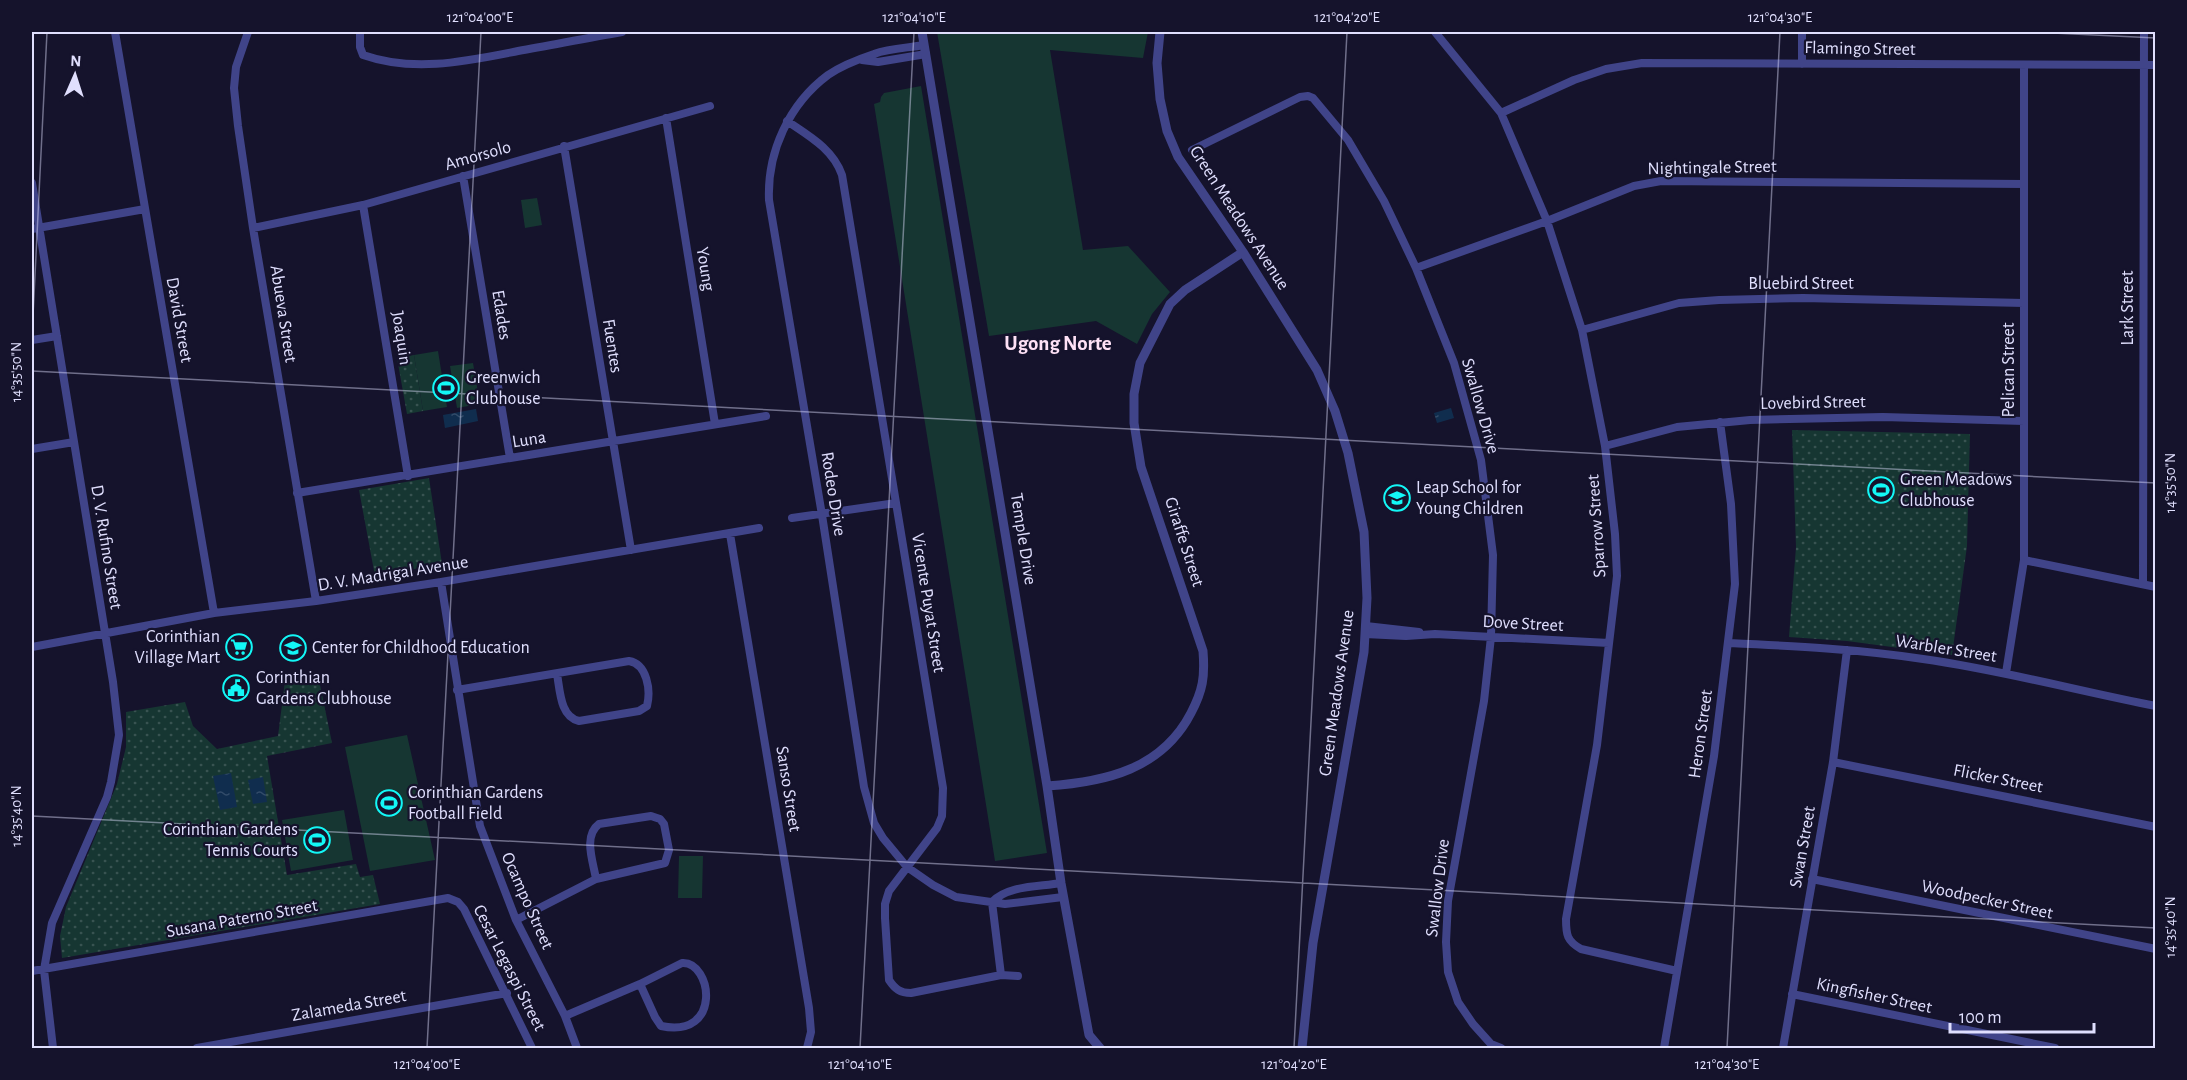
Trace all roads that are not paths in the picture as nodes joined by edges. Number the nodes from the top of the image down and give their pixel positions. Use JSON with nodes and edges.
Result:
{"nodes":[{"id":1,"x":115,"y":32,"type":"edge"},
{"id":2,"x":248,"y":32,"type":"edge"},
{"id":3,"x":360,"y":32,"type":"edge"},
{"id":4,"x":622,"y":32,"type":"edge"},
{"id":5,"x":922,"y":32,"type":"edge"},
{"id":6,"x":1160,"y":32,"type":"edge"},
{"id":7,"x":1435,"y":32,"type":"edge"},
{"id":8,"x":1802,"y":32,"type":"edge"},
{"id":9,"x":2144,"y":32,"type":"edge"},
{"id":10,"x":925,"y":50,"type":"junction"},
{"id":11,"x":885,"y":52,"type":"junction"},
{"id":12,"x":860,"y":60,"type":"junction"},
{"id":13,"x":886,"y":61,"type":"junction"},
{"id":14,"x":1802,"y":64,"type":"junction"},
{"id":15,"x":2143,"y":65,"type":"junction"},
{"id":16,"x":2156,"y":65,"type":"edge"},
{"id":17,"x":2024,"y":66,"type":"junction"},
{"id":18,"x":710,"y":106,"type":"dead end"},
{"id":19,"x":1501,"y":113,"type":"junction"},
{"id":20,"x":666,"y":118,"type":"junction"},
{"id":21,"x":787,"y":121,"type":"junction"},
{"id":22,"x":564,"y":146,"type":"junction"},
{"id":23,"x":1192,"y":150,"type":"dead end"},
{"id":24,"x":463,"y":176,"type":"junction"},
{"id":25,"x":32,"y":183,"type":"edge"},
{"id":26,"x":2024,"y":184,"type":"junction"},
{"id":27,"x":363,"y":205,"type":"junction"},
{"id":28,"x":145,"y":209,"type":"junction"},
{"id":29,"x":1547,"y":220,"type":"junction"},
{"id":30,"x":35,"y":228,"type":"edge"},
{"id":31,"x":253,"y":228,"type":"junction"},
{"id":32,"x":1243,"y":252,"type":"junction"},
{"id":33,"x":1416,"y":268,"type":"junction"},
{"id":34,"x":2024,"y":303,"type":"junction"},
{"id":35,"x":1582,"y":330,"type":"junction"},
{"id":36,"x":57,"y":336,"type":"junction"},
{"id":37,"x":32,"y":340,"type":"edge"},
{"id":38,"x":766,"y":416,"type":"dead end"},
{"id":39,"x":2024,"y":421,"type":"junction"},
{"id":40,"x":1720,"y":422,"type":"junction"},
{"id":41,"x":715,"y":424,"type":"junction"},
{"id":42,"x":74,"y":442,"type":"junction"},
{"id":43,"x":613,"y":442,"type":"junction"},
{"id":44,"x":1605,"y":446,"type":"junction"},
{"id":45,"x":32,"y":449,"type":"edge"},
{"id":46,"x":510,"y":458,"type":"junction"},
{"id":47,"x":408,"y":476,"type":"junction"},
{"id":48,"x":297,"y":494,"type":"junction"},
{"id":49,"x":896,"y":503,"type":"junction"},
{"id":50,"x":822,"y":515,"type":"junction"},
{"id":51,"x":792,"y":518,"type":"dead end"},
{"id":52,"x":759,"y":528,"type":"dead end"},
{"id":53,"x":730,"y":534,"type":"junction"},
{"id":54,"x":631,"y":550,"type":"junction"},
{"id":55,"x":2024,"y":560,"type":"junction"},
{"id":56,"x":441,"y":582,"type":"junction"},
{"id":57,"x":2143,"y":584,"type":"junction"},
{"id":58,"x":2156,"y":587,"type":"edge"},
{"id":59,"x":316,"y":601,"type":"junction"},
{"id":60,"x":214,"y":613,"type":"junction"},
{"id":61,"x":1365,"y":630,"type":"junction"},
{"id":62,"x":106,"y":635,"type":"junction"},
{"id":63,"x":1491,"y":637,"type":"junction"},
{"id":64,"x":1609,"y":643,"type":"junction"},
{"id":65,"x":1728,"y":643,"type":"junction"},
{"id":66,"x":32,"y":647,"type":"edge"},
{"id":67,"x":1847,"y":650,"type":"junction"},
{"id":68,"x":2006,"y":673,"type":"junction"},
{"id":69,"x":557,"y":674,"type":"junction"},
{"id":70,"x":458,"y":690,"type":"junction"},
{"id":71,"x":2156,"y":706,"type":"edge"},
{"id":72,"x":1833,"y":762,"type":"junction"},
{"id":73,"x":1047,"y":786,"type":"junction"},
{"id":74,"x":2156,"y":827,"type":"edge"},
{"id":75,"x":907,"y":867,"type":"junction"},
{"id":76,"x":596,"y":879,"type":"junction"},
{"id":77,"x":1812,"y":879,"type":"junction"},
{"id":78,"x":1061,"y":884,"type":"junction"},
{"id":79,"x":1063,"y":897,"type":"junction"},
{"id":80,"x":458,"y":902,"type":"joint"},
{"id":81,"x":992,"y":902,"type":"junction"},
{"id":82,"x":516,"y":920,"type":"junction"},
{"id":83,"x":2156,"y":949,"type":"edge"},
{"id":84,"x":44,"y":970,"type":"junction"},
{"id":85,"x":32,"y":971,"type":"edge"},
{"id":86,"x":1677,"y":971,"type":"junction"},
{"id":87,"x":1001,"y":975,"type":"junction"},
{"id":88,"x":1018,"y":976,"type":"dead end"},
{"id":89,"x":640,"y":984,"type":"junction"},
{"id":90,"x":507,"y":993,"type":"junction"},
{"id":91,"x":1792,"y":994,"type":"junction"},
{"id":92,"x":565,"y":1016,"type":"junction"},
{"id":93,"x":54,"y":1048,"type":"edge"},
{"id":94,"x":197,"y":1048,"type":"edge"},
{"id":95,"x":532,"y":1048,"type":"edge"},
{"id":96,"x":577,"y":1048,"type":"edge"},
{"id":97,"x":807,"y":1048,"type":"edge"},
{"id":98,"x":1100,"y":1048,"type":"edge"},
{"id":99,"x":1302,"y":1048,"type":"edge"},
{"id":100,"x":1501,"y":1048,"type":"edge"},
{"id":101,"x":1664,"y":1048,"type":"edge"},
{"id":102,"x":1783,"y":1048,"type":"edge"},
{"id":103,"x":2055,"y":1048,"type":"edge"}],
"edges":[{"from":1,"to":28,"type":"street","name":"David Street"},
{"from":2,"to":31,"type":"street","name":"Abueva Street"},
{"from":3,"to":4,"type":"street"},
{"from":5,"to":10,"type":"street","name":"Temple Drive"},
{"from":6,"to":32,"type":"street","name":"Green Meadows Avenue"},
{"from":7,"to":19,"type":"street","name":"Sparrow Street"},
{"from":8,"to":14,"type":"street"},
{"from":9,"to":15,"type":"street","name":"Lark Street"},
{"from":10,"to":11,"type":"street","name":"Rodeo Drive"},
{"from":10,"to":13,"type":"street","name":"Rodeo Drive"},
{"from":10,"to":73,"type":"street","name":"Temple Drive"},
{"from":11,"to":12,"type":"street","name":"Rodeo Drive"},
{"from":11,"to":13,"type":"street"},
{"from":12,"to":13,"type":"street","name":"Rodeo Drive"},
{"from":12,"to":21,"type":"street","name":"Rodeo Drive"},
{"from":14,"to":17,"type":"street","name":"Flamingo Street"},
{"from":14,"to":19,"type":"street","name":"Flamingo Street"},
{"from":15,"to":16,"type":"street","name":"Flamingo Street"},
{"from":15,"to":17,"type":"street","name":"Flamingo Street"},
{"from":15,"to":57,"type":"street","name":"Lark Street"},
{"from":17,"to":26,"type":"street","name":"Pelican Street"},
{"from":18,"to":20,"type":"street","name":"Amorsolo"},
{"from":19,"to":29,"type":"street","name":"Sparrow Street"},
{"from":20,"to":22,"type":"street","name":"Amorsolo"},
{"from":20,"to":41,"type":"street","name":"Young"},
{"from":21,"to":49,"type":"street","name":"Vicente Puyat Street"},
{"from":21,"to":50,"type":"street","name":"Rodeo Drive"},
{"from":22,"to":24,"type":"street","name":"Amorsolo"},
{"from":22,"to":43,"type":"street","name":"Fuentes"},
{"from":23,"to":33,"type":"street","name":"Swallow Drive"},
{"from":24,"to":27,"type":"street","name":"Amorsolo"},
{"from":24,"to":46,"type":"street","name":"Edades"},
{"from":25,"to":30,"type":"street","name":"D. V. Rufino Street"},
{"from":26,"to":29,"type":"street","name":"Nightingale Street"},
{"from":26,"to":34,"type":"street","name":"Pelican Street"},
{"from":27,"to":31,"type":"street","name":"Amorsolo"},
{"from":27,"to":47,"type":"street","name":"Joaquin"},
{"from":28,"to":30,"type":"street"},
{"from":28,"to":60,"type":"street","name":"David Street"},
{"from":29,"to":33,"type":"street","name":"Nightingale Street"},
{"from":29,"to":35,"type":"street","name":"Sparrow Street"},
{"from":30,"to":36,"type":"street","name":"D. V. Rufino Street"},
{"from":31,"to":48,"type":"street","name":"Abueva Street"},
{"from":32,"to":61,"type":"street","name":"Green Meadows Avenue"},
{"from":32,"to":73,"type":"street","name":"Giraffe Street"},
{"from":33,"to":63,"type":"street","name":"Swallow Drive"},
{"from":34,"to":35,"type":"street","name":"Bluebird Street"},
{"from":34,"to":39,"type":"street","name":"Pelican Street"},
{"from":35,"to":44,"type":"street","name":"Sparrow Street"},
{"from":36,"to":37,"type":"street"},
{"from":36,"to":42,"type":"street","name":"D. V. Rufino Street"},
{"from":38,"to":41,"type":"street","name":"Luna"},
{"from":39,"to":40,"type":"street","name":"Lovebird Street"},
{"from":39,"to":55,"type":"street","name":"Pelican Street"},
{"from":40,"to":44,"type":"street","name":"Lovebird Street"},
{"from":40,"to":65,"type":"street","name":"Heron Street"},
{"from":41,"to":43,"type":"street","name":"Luna"},
{"from":42,"to":45,"type":"street"},
{"from":42,"to":62,"type":"street","name":"D. V. Rufino Street"},
{"from":43,"to":46,"type":"street","name":"Luna"},
{"from":43,"to":54,"type":"street","name":"Fuentes"},
{"from":44,"to":64,"type":"street","name":"Sparrow Street"},
{"from":46,"to":47,"type":"street","name":"Luna"},
{"from":47,"to":48,"type":"street","name":"Luna"},
{"from":48,"to":59,"type":"street","name":"Abueva Street"},
{"from":49,"to":50,"type":"street"},
{"from":49,"to":75,"type":"street","name":"Vicente Puyat Street"},
{"from":50,"to":51,"type":"street"},
{"from":50,"to":75,"type":"street","name":"Rodeo Drive"},
{"from":52,"to":53,"type":"street","name":"D. V. Madrigal Avenue"},
{"from":53,"to":54,"type":"street","name":"D. V. Madrigal Avenue"},
{"from":53,"to":97,"type":"street","name":"Sanso Street"},
{"from":54,"to":56,"type":"street","name":"D. V. Madrigal Avenue"},
{"from":55,"to":57,"type":"street"},
{"from":55,"to":68,"type":"street","name":"Pelican Street"},
{"from":56,"to":59,"type":"street","name":"D. V. Madrigal Avenue"},
{"from":56,"to":70,"type":"street","name":"Ocampo Street"},
{"from":57,"to":58,"type":"street"},
{"from":59,"to":60,"type":"street","name":"D. V. Madrigal Avenue"},
{"from":60,"to":62,"type":"street","name":"D. V. Madrigal Avenue"},
{"from":61,"to":63,"type":"street","name":"Dove Street"},
{"from":61,"to":99,"type":"street","name":"Green Meadows Avenue"},
{"from":62,"to":66,"type":"street","name":"D. V. Madrigal Avenue"},
{"from":62,"to":84,"type":"street","name":"D. V. Rufino Street"},
{"from":63,"to":64,"type":"street","name":"Dove Street"},
{"from":63,"to":100,"type":"street","name":"Swallow Drive"},
{"from":64,"to":86,"type":"street","name":"Sparrow Street"},
{"from":65,"to":67,"type":"street","name":"Warbler Street"},
{"from":65,"to":86,"type":"street","name":"Heron Street"},
{"from":67,"to":68,"type":"street","name":"Warbler Street"},
{"from":67,"to":72,"type":"street","name":"Swan Street"},
{"from":68,"to":71,"type":"street","name":"Warbler Street"},
{"from":69,"to":69,"type":"street"},
{"from":69,"to":70,"type":"street"},
{"from":70,"to":82,"type":"street","name":"Ocampo Street"},
{"from":72,"to":74,"type":"street","name":"Flicker Street"},
{"from":72,"to":77,"type":"street","name":"Swan Street"},
{"from":73,"to":78,"type":"street","name":"Temple Drive"},
{"from":75,"to":81,"type":"street","name":"Rodeo Drive"},
{"from":75,"to":87,"type":"street","name":"Vicente Puyat Street"},
{"from":76,"to":76,"type":"street"},
{"from":76,"to":82,"type":"street"},
{"from":77,"to":83,"type":"street","name":"Woodpecker Street"},
{"from":77,"to":91,"type":"street","name":"Swan Street"},
{"from":78,"to":79,"type":"street","name":"Temple Drive"},
{"from":78,"to":81,"type":"street"},
{"from":79,"to":81,"type":"street","name":"Rodeo Drive"},
{"from":79,"to":98,"type":"street","name":"Temple Drive"},
{"from":80,"to":84,"type":"street","name":"Susana Paterno Street"},
{"from":80,"to":90,"type":"street","name":"Cesar Legaspi Street"},
{"from":81,"to":87,"type":"street"},
{"from":82,"to":92,"type":"street","name":"Ocampo Street"},
{"from":84,"to":85,"type":"street","name":"Susana Paterno Street"},
{"from":84,"to":93,"type":"street","name":"D. V. Rufino Street"},
{"from":86,"to":101,"type":"street","name":"Heron Street"},
{"from":87,"to":88,"type":"street","name":"Vicente Puyat Street"},
{"from":89,"to":89,"type":"street"},
{"from":89,"to":92,"type":"street"},
{"from":90,"to":94,"type":"street","name":"Zalameda Street"},
{"from":90,"to":95,"type":"street","name":"Cesar Legaspi Street"},
{"from":91,"to":102,"type":"street","name":"Swan Street"},
{"from":91,"to":103,"type":"street","name":"Kingfisher Street"},
{"from":92,"to":96,"type":"street","name":"Ocampo Street"}]}
